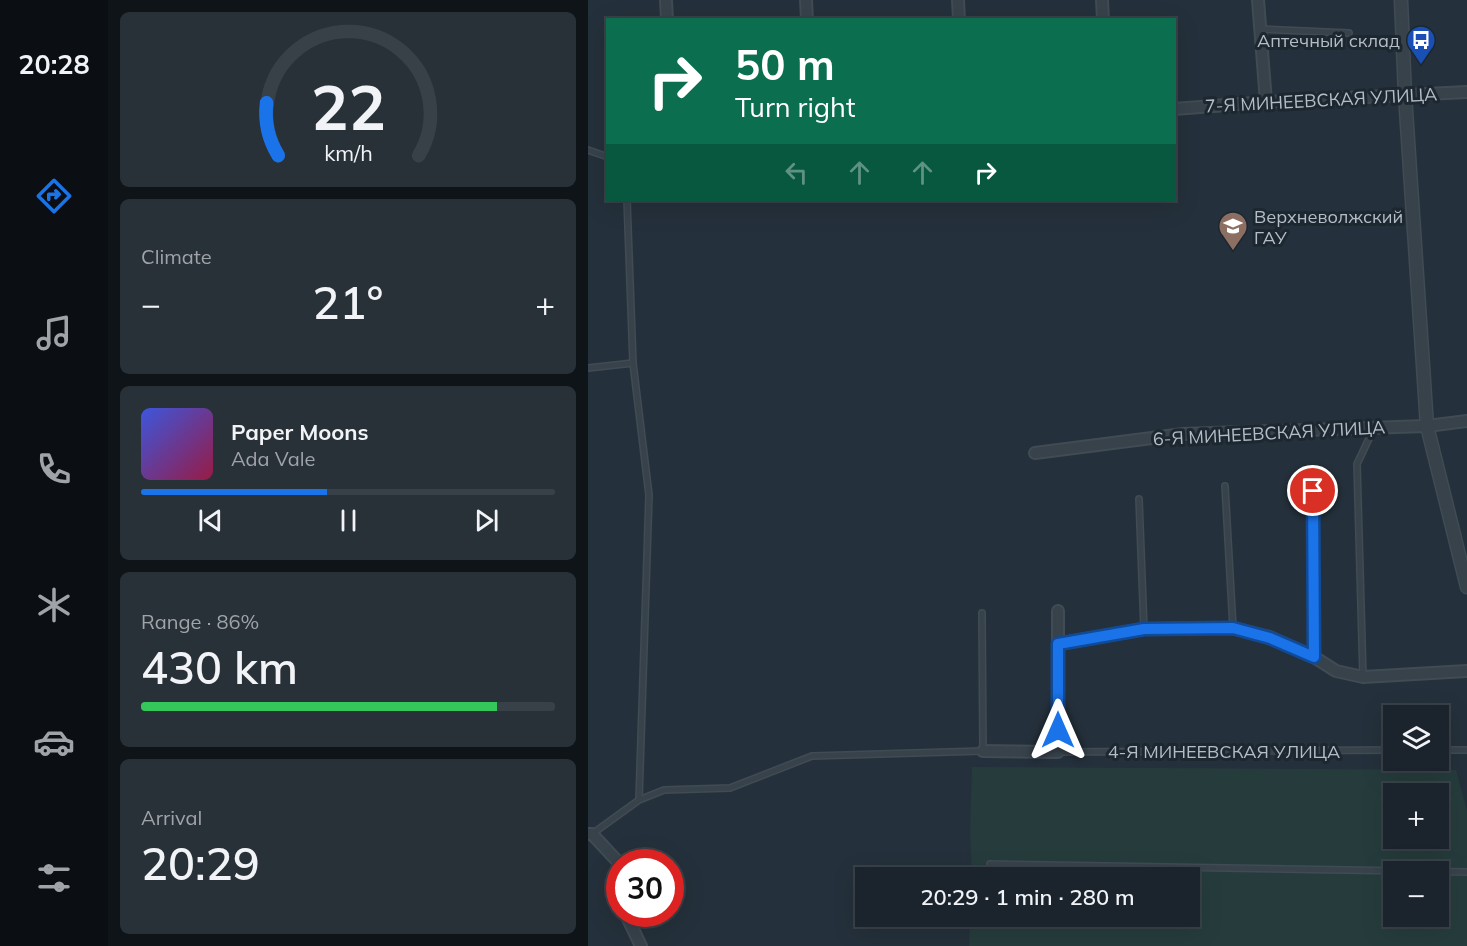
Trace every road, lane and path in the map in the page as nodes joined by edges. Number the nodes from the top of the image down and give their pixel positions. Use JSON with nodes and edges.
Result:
{"nodes":[{"id":1,"x":666,"y":0,"type":"edge"},
{"id":2,"x":806,"y":0,"type":"edge"},
{"id":3,"x":958,"y":0,"type":"edge"},
{"id":4,"x":1102,"y":0,"type":"edge"},
{"id":5,"x":1258,"y":0,"type":"edge"},
{"id":6,"x":1401,"y":0,"type":"edge"},
{"id":7,"x":667,"y":18,"type":"edge"},
{"id":8,"x":807,"y":18,"type":"edge"},
{"id":9,"x":959,"y":18,"type":"edge"},
{"id":10,"x":1103,"y":18,"type":"edge"},
{"id":11,"x":1259,"y":29,"type":"junction"},
{"id":12,"x":1349,"y":33,"type":"dead end"},
{"id":13,"x":1467,"y":92,"type":"edge"},
{"id":14,"x":1405,"y":95,"type":"junction"},
{"id":15,"x":1266,"y":102,"type":"junction"},
{"id":16,"x":1176,"y":108,"type":"edge"},
{"id":17,"x":588,"y":150,"type":"edge"},
{"id":18,"x":606,"y":156,"type":"edge"},
{"id":19,"x":627,"y":201,"type":"edge"},
{"id":20,"x":633,"y":363,"type":"junction"},
{"id":21,"x":588,"y":368,"type":"edge"},
{"id":22,"x":1467,"y":421,"type":"edge"},
{"id":23,"x":1428,"y":426,"type":"junction"},
{"id":24,"x":1374,"y":428,"type":"junction"},
{"id":25,"x":1035,"y":453,"type":"dead end"},
{"id":26,"x":1225,"y":486,"type":"dead end"},
{"id":27,"x":1313,"y":491,"type":"dead end"},
{"id":28,"x":1139,"y":499,"type":"dead end"},
{"id":29,"x":1467,"y":586,"type":"edge"},
{"id":30,"x":1058,"y":611,"type":"dead end"},
{"id":31,"x":982,"y":613,"type":"dead end"},
{"id":32,"x":1233,"y":628,"type":"junction"},
{"id":33,"x":1144,"y":629,"type":"junction"},
{"id":34,"x":1058,"y":644,"type":"junction"},
{"id":35,"x":1314,"y":657,"type":"junction"},
{"id":36,"x":1467,"y":671,"type":"edge"},
{"id":37,"x":1363,"y":676,"type":"junction"},
{"id":38,"x":1383,"y":750,"type":"edge"},
{"id":39,"x":1449,"y":750,"type":"edge"},
{"id":40,"x":1467,"y":750,"type":"edge"},
{"id":41,"x":982,"y":752,"type":"junction"},
{"id":42,"x":1058,"y":752,"type":"junction"},
{"id":43,"x":639,"y":800,"type":"junction"},
{"id":44,"x":590,"y":834,"type":"edge"},
{"id":45,"x":606,"y":850,"type":"edge"},
{"id":46,"x":990,"y":864,"type":"dead end"},
{"id":47,"x":1467,"y":872,"type":"edge"},
{"id":48,"x":632,"y":927,"type":"edge"},
{"id":49,"x":641,"y":946,"type":"edge"}],
"edges":[{"from":1,"to":7,"type":"street"},
{"from":2,"to":8,"type":"street"},
{"from":3,"to":9,"type":"street"},
{"from":4,"to":10,"type":"street"},
{"from":5,"to":11,"type":"street"},
{"from":6,"to":14,"type":"street"},
{"from":11,"to":12,"type":"lane"},
{"from":11,"to":15,"type":"street"},
{"from":13,"to":14,"type":"street","name":"7-Я МИНЕЕВСКАЯ УЛИЦА"},
{"from":14,"to":15,"type":"street","name":"7-Я МИНЕЕВСКАЯ УЛИЦА"},
{"from":14,"to":23,"type":"street"},
{"from":15,"to":16,"type":"street","name":"7-Я МИНЕЕВСКАЯ УЛИЦА"},
{"from":17,"to":18,"type":"lane"},
{"from":19,"to":20,"type":"lane"},
{"from":20,"to":21,"type":"lane"},
{"from":20,"to":43,"type":"lane"},
{"from":22,"to":23,"type":"street","name":"6-Я МИНЕЕВСКАЯ УЛИЦА"},
{"from":23,"to":24,"type":"street","name":"6-Я МИНЕЕВСКАЯ УЛИЦА"},
{"from":23,"to":29,"type":"street"},
{"from":24,"to":25,"type":"street","name":"6-Я МИНЕЕВСКАЯ УЛИЦА"},
{"from":24,"to":37,"type":"lane"},
{"from":26,"to":32,"type":"lane"},
{"from":27,"to":35,"type":"lane"},
{"from":28,"to":33,"type":"lane"},
{"from":30,"to":34,"type":"street"},
{"from":31,"to":41,"type":"lane"},
{"from":32,"to":33,"type":"street"},
{"from":32,"to":35,"type":"street"},
{"from":33,"to":34,"type":"street"},
{"from":34,"to":42,"type":"street"},
{"from":35,"to":37,"type":"street"},
{"from":36,"to":37,"type":"street"},
{"from":38,"to":42,"type":"lane","name":"4-Я МИНЕЕВСКАЯ УЛИЦА"},
{"from":39,"to":40,"type":"lane"},
{"from":41,"to":42,"type":"street","name":"4-Я МИНЕЕВСКАЯ УЛИЦА"},
{"from":41,"to":43,"type":"lane"},
{"from":43,"to":44,"type":"lane"},
{"from":44,"to":45,"type":"street"},
{"from":46,"to":47,"type":"lane"},
{"from":48,"to":49,"type":"street"}]}
